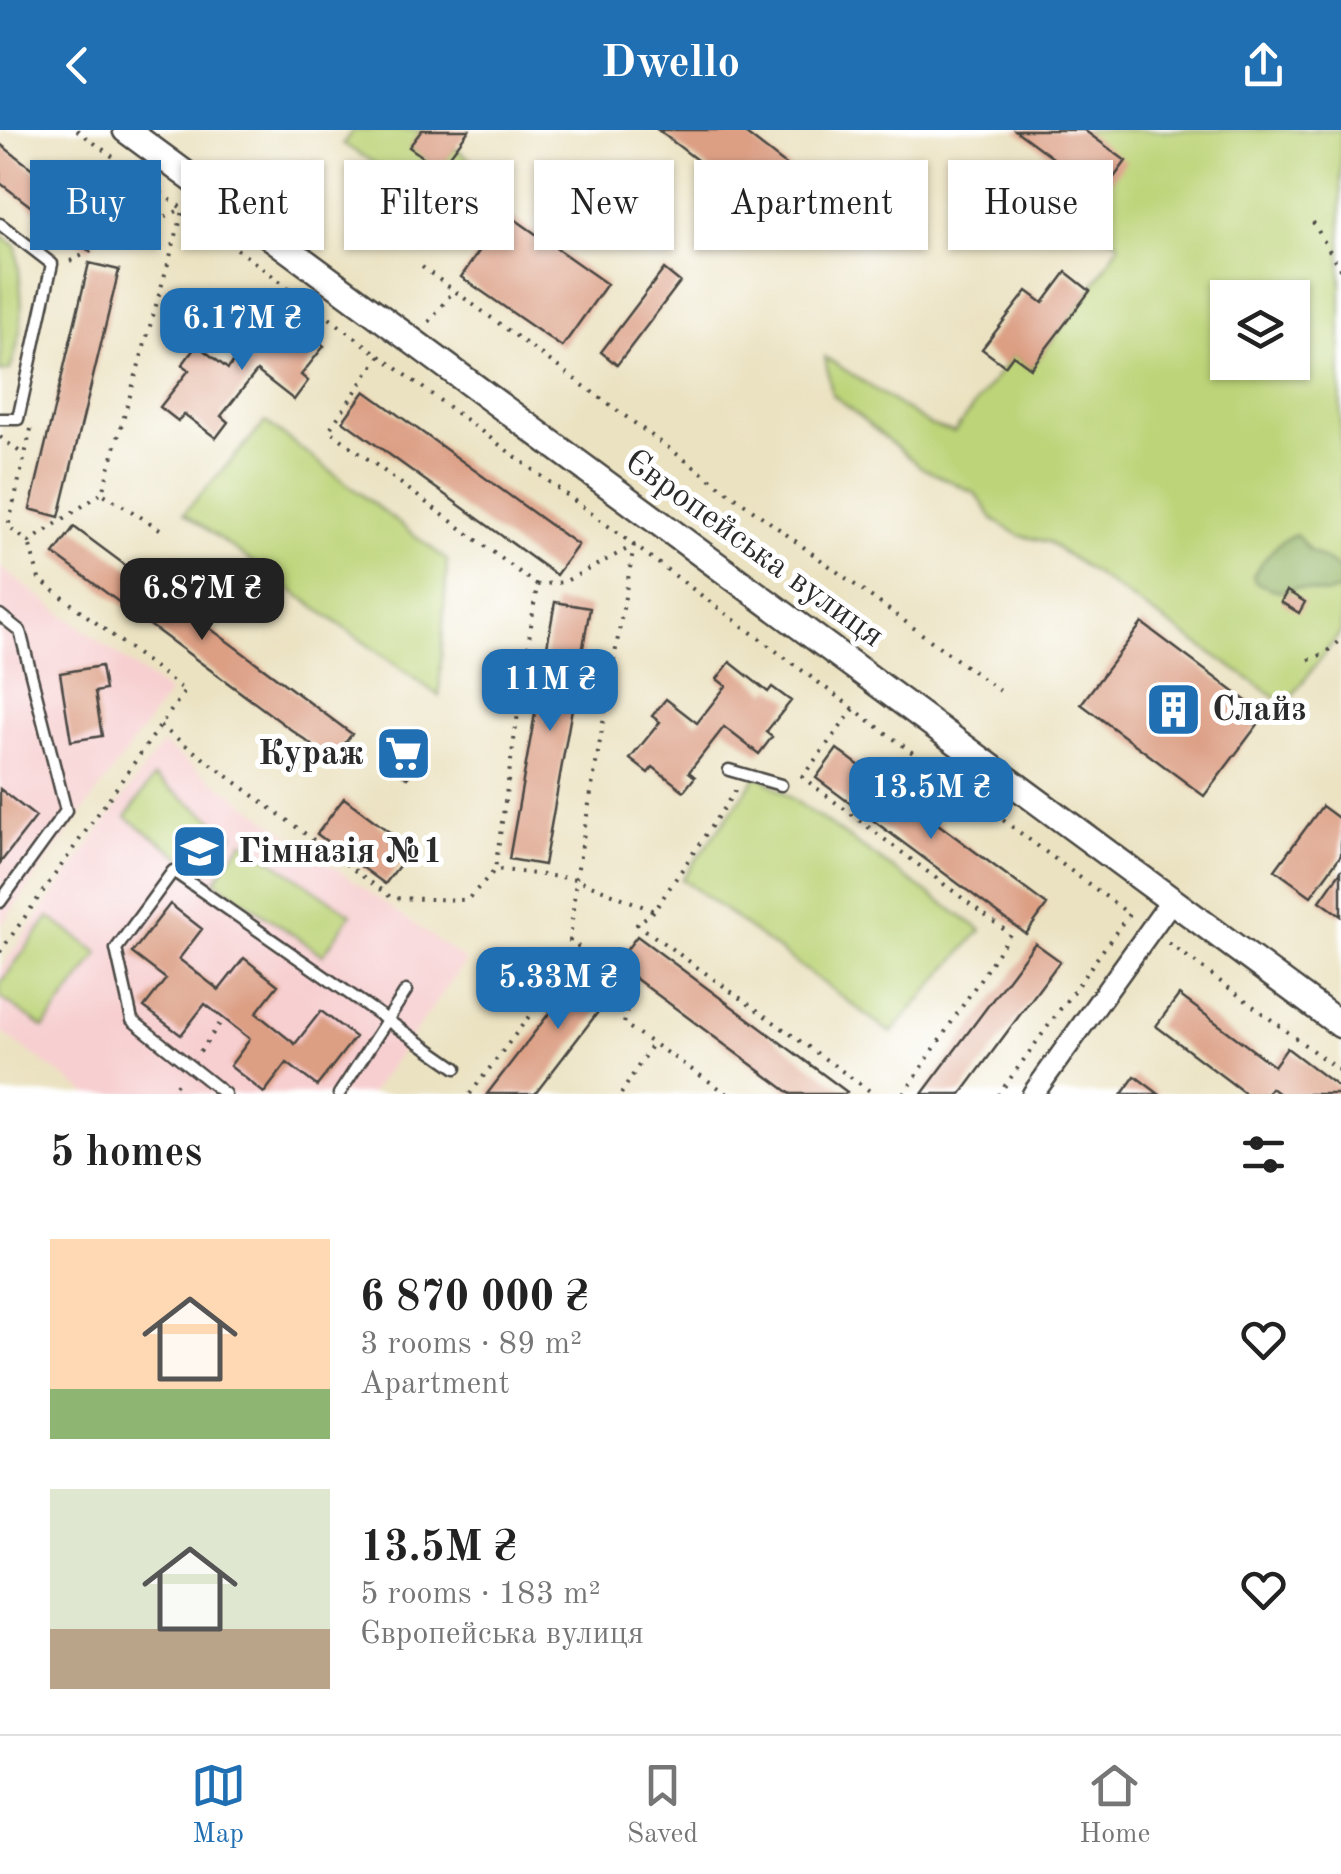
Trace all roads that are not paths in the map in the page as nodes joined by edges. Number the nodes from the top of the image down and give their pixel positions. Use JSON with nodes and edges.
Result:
{"nodes":[{"id":1,"x":126,"y":130,"type":"edge"},
{"id":2,"x":0,"y":224,"type":"edge"},
{"id":3,"x":0,"y":419,"type":"edge"},
{"id":4,"x":0,"y":615,"type":"edge"},
{"id":5,"x":729,"y":770,"type":"dead end"},
{"id":6,"x":782,"y":785,"type":"dead end"},
{"id":7,"x":1172,"y":900,"type":"junction"},
{"id":8,"x":0,"y":902,"type":"edge"},
{"id":9,"x":406,"y":991,"type":"dead end"},
{"id":10,"x":388,"y":1023,"type":"junction"},
{"id":11,"x":1341,"y":1024,"type":"edge"},
{"id":12,"x":456,"y":1068,"type":"dead end"},
{"id":13,"x":225,"y":1094,"type":"edge"},
{"id":14,"x":339,"y":1094,"type":"edge"},
{"id":15,"x":1033,"y":1094,"type":"edge"}],
"edges":[{"from":1,"to":7,"type":"street","name":"Європейська вулиця"},
{"from":2,"to":3,"type":"lane"},
{"from":4,"to":8,"type":"lane"},
{"from":5,"to":6,"type":"lane"},
{"from":7,"to":11,"type":"street","name":"Європейська вулиця"},
{"from":7,"to":15,"type":"street"},
{"from":9,"to":10,"type":"lane"},
{"from":10,"to":12,"type":"lane"},
{"from":10,"to":13,"type":"lane"},
{"from":10,"to":14,"type":"lane"}]}
